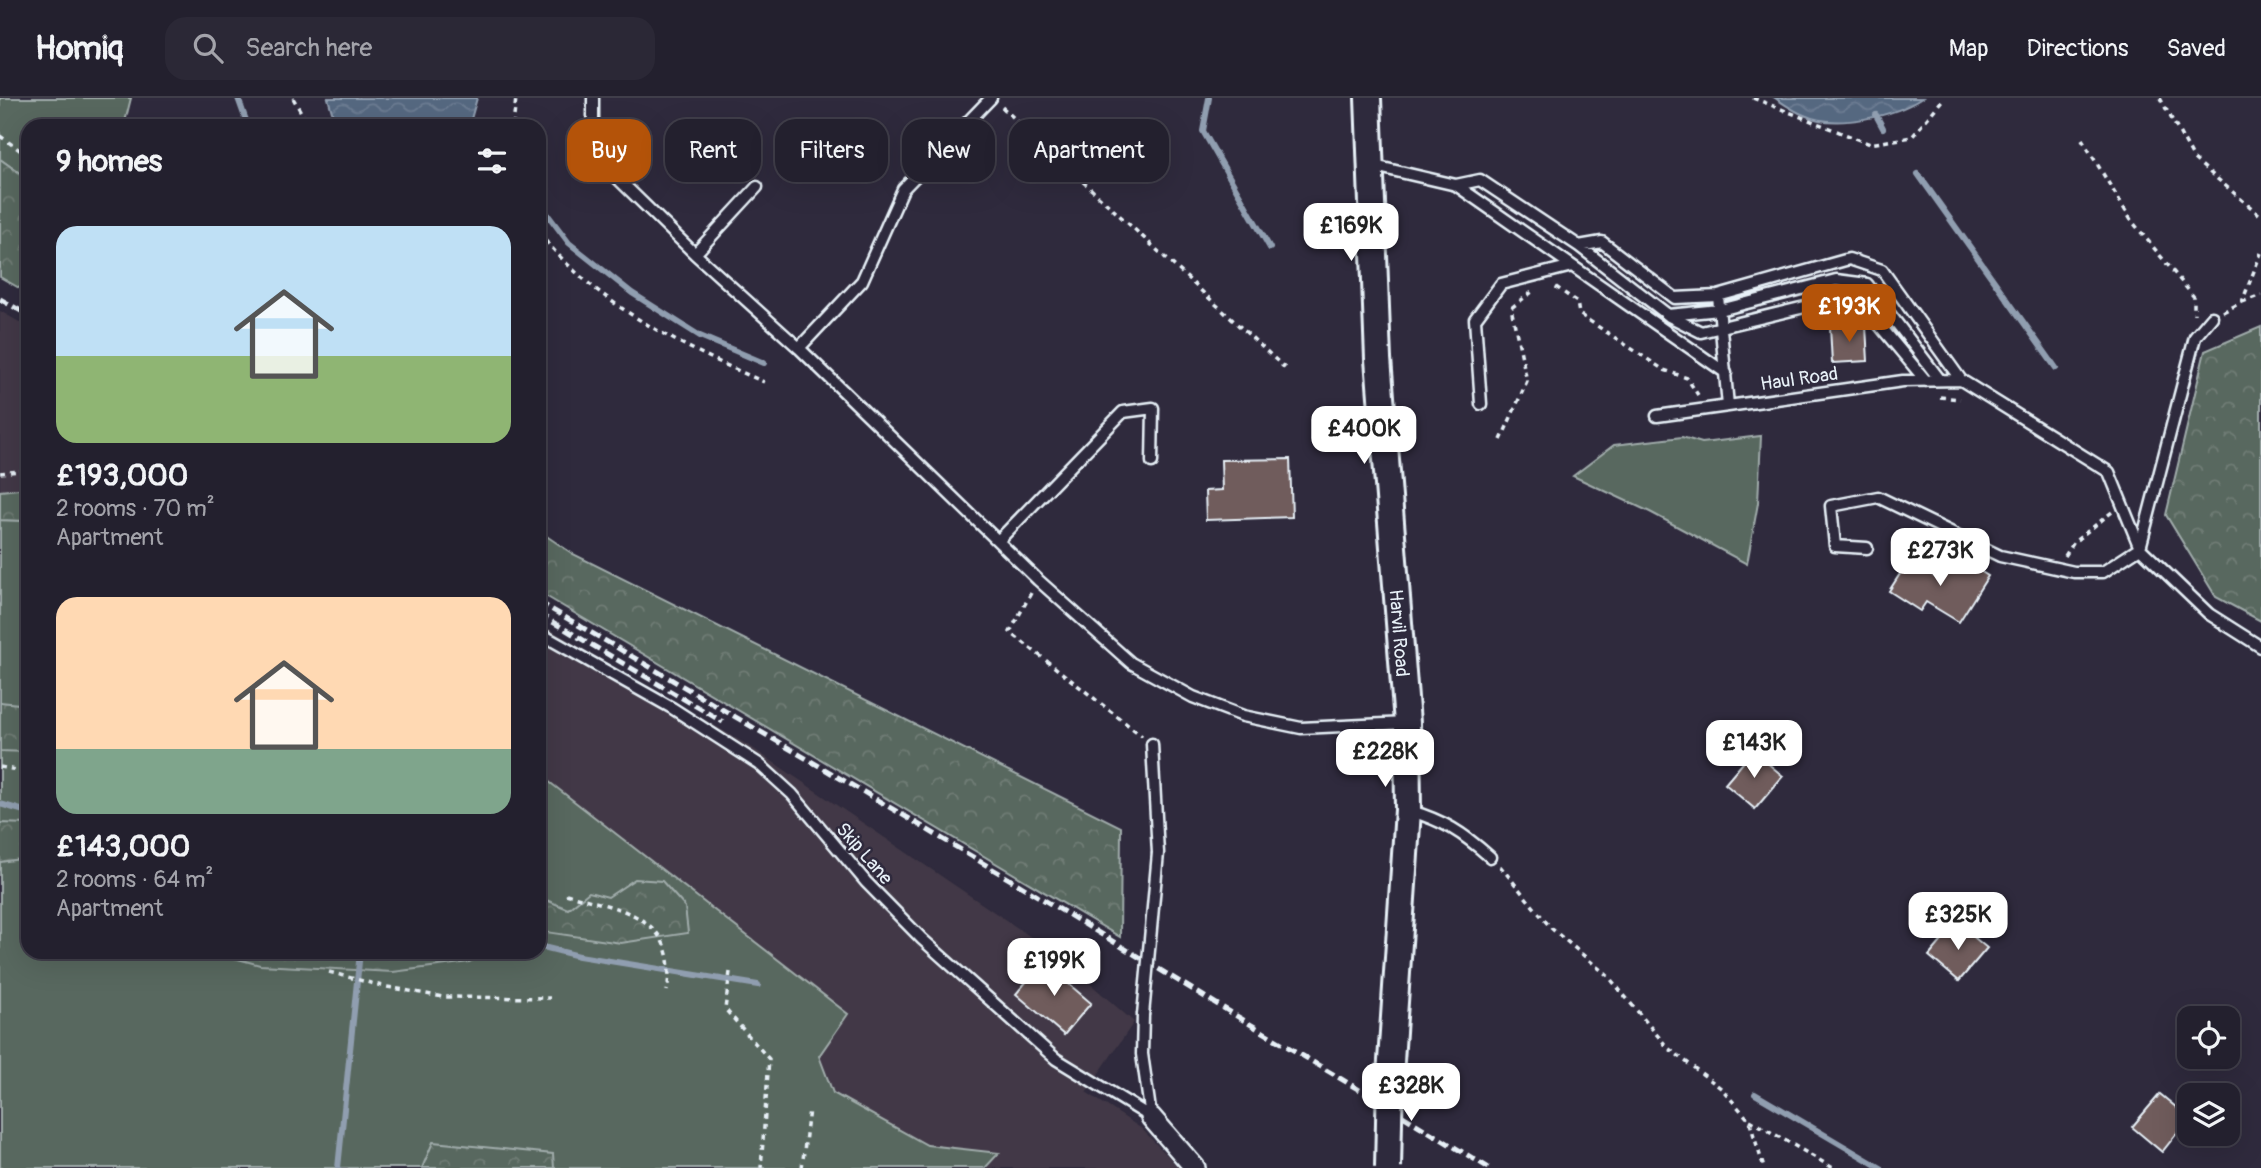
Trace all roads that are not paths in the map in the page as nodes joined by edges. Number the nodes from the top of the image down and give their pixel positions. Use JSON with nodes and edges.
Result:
{"nodes":[{"id":1,"x":593,"y":98,"type":"edge"},
{"id":2,"x":992,"y":98,"type":"edge"},
{"id":3,"x":1368,"y":98,"type":"edge"},
{"id":4,"x":1370,"y":165,"type":"junction"},
{"id":5,"x":1456,"y":185,"type":"junction"},
{"id":6,"x":757,"y":187,"type":"dead end"},
{"id":7,"x":1579,"y":246,"type":"junction"},
{"id":8,"x":695,"y":254,"type":"junction"},
{"id":9,"x":1572,"y":266,"type":"junction"},
{"id":10,"x":1718,"y":296,"type":"junction"},
{"id":11,"x":1720,"y":310,"type":"junction"},
{"id":12,"x":1668,"y":315,"type":"junction"},
{"id":13,"x":2212,"y":317,"type":"road end"},
{"id":14,"x":1723,"y":329,"type":"junction"},
{"id":15,"x":799,"y":348,"type":"junction"},
{"id":16,"x":1726,"y":373,"type":"junction"},
{"id":17,"x":1941,"y":380,"type":"junction"},
{"id":18,"x":1961,"y":380,"type":"junction"},
{"id":19,"x":1926,"y":381,"type":"junction"},
{"id":20,"x":1481,"y":404,"type":"dead end"},
{"id":21,"x":1728,"y":406,"type":"junction"},
{"id":22,"x":1657,"y":416,"type":"dead end"},
{"id":23,"x":1152,"y":462,"type":"dead end"},
{"id":24,"x":999,"y":540,"type":"junction"},
{"id":25,"x":1867,"y":548,"type":"dead end"},
{"id":26,"x":2140,"y":548,"type":"junction"},
{"id":27,"x":546,"y":637,"type":"edge"},
{"id":28,"x":2261,"y":647,"type":"edge"},
{"id":29,"x":1407,"y":723,"type":"junction"},
{"id":30,"x":1152,"y":744,"type":"road end"},
{"id":31,"x":1408,"y":810,"type":"junction"},
{"id":32,"x":1490,"y":857,"type":"road end"},
{"id":33,"x":1151,"y":1118,"type":"junction"},
{"id":34,"x":1195,"y":1168,"type":"edge"},
{"id":35,"x":1388,"y":1168,"type":"edge"}],
"edges":[{"from":1,"to":8,"type":"lane"},
{"from":2,"to":15,"type":"lane"},
{"from":3,"to":4,"type":"street","name":"Harvil Road"},
{"from":4,"to":5,"type":"lane"},
{"from":4,"to":29,"type":"street","name":"Harvil Road"},
{"from":5,"to":7,"type":"lane"},
{"from":5,"to":9,"type":"lane"},
{"from":6,"to":8,"type":"lane"},
{"from":7,"to":10,"type":"lane"},
{"from":7,"to":12,"type":"lane"},
{"from":8,"to":15,"type":"lane"},
{"from":9,"to":16,"type":"lane"},
{"from":9,"to":20,"type":"lane"},
{"from":10,"to":11,"type":"lane"},
{"from":10,"to":18,"type":"lane"},
{"from":11,"to":12,"type":"lane"},
{"from":11,"to":14,"type":"lane"},
{"from":11,"to":17,"type":"lane"},
{"from":12,"to":14,"type":"lane"},
{"from":13,"to":26,"type":"lane"},
{"from":14,"to":16,"type":"lane"},
{"from":14,"to":19,"type":"lane"},
{"from":15,"to":24,"type":"lane"},
{"from":16,"to":21,"type":"lane"},
{"from":17,"to":18,"type":"lane","name":"Haul Road"},
{"from":17,"to":19,"type":"lane","name":"Haul Road"},
{"from":18,"to":26,"type":"lane"},
{"from":19,"to":21,"type":"lane","name":"Haul Road"},
{"from":21,"to":22,"type":"lane","name":"Haul Road"},
{"from":23,"to":24,"type":"lane"},
{"from":24,"to":29,"type":"lane"},
{"from":25,"to":26,"type":"lane"},
{"from":26,"to":28,"type":"lane"},
{"from":27,"to":33,"type":"lane","name":"Skip Lane"},
{"from":29,"to":31,"type":"street","name":"Harvil Road"},
{"from":30,"to":33,"type":"lane","bridge":true},
{"from":31,"to":32,"type":"lane"},
{"from":31,"to":35,"type":"street","name":"Harvil Road","bridge":true},
{"from":33,"to":34,"type":"street"}]}
